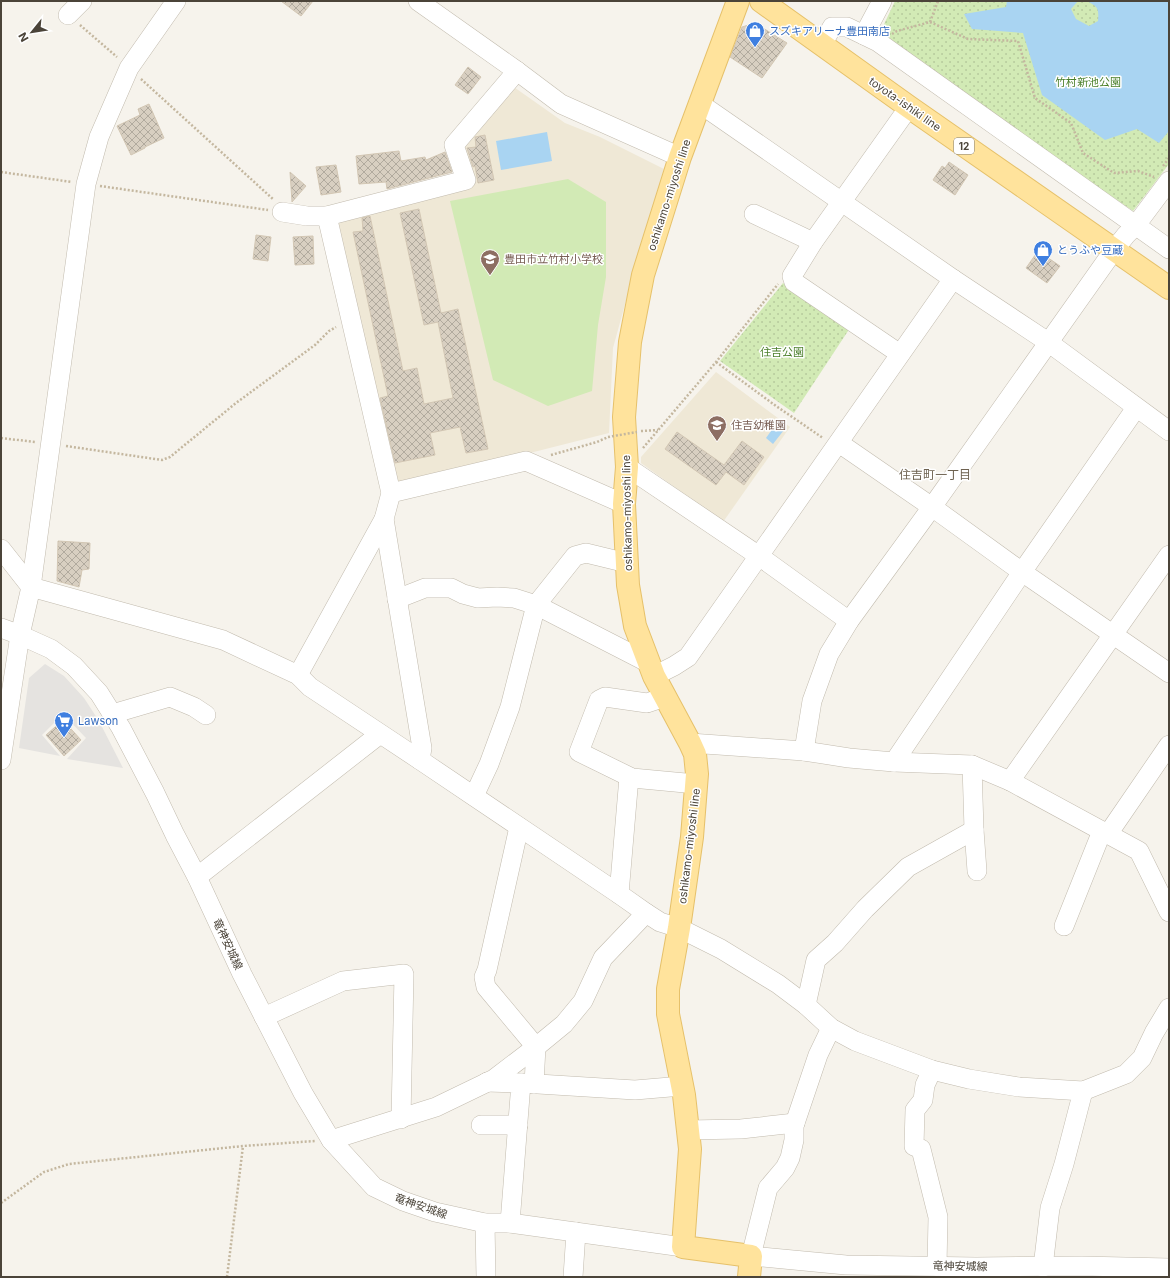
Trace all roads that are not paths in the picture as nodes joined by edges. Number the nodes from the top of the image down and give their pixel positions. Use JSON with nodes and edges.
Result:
{"nodes":[{"id":1,"x":82,"y":1,"type":"edge"},
{"id":2,"x":176,"y":1,"type":"edge"},
{"id":3,"x":418,"y":1,"type":"edge"},
{"id":4,"x":738,"y":1,"type":"edge"},
{"id":5,"x":761,"y":1,"type":"edge"},
{"id":6,"x":882,"y":1,"type":"edge"},
{"id":7,"x":68,"y":15,"type":"road end"},
{"id":8,"x":871,"y":39,"type":"junction"},
{"id":9,"x":822,"y":45,"type":"junction"},
{"id":10,"x":517,"y":71,"type":"junction"},
{"id":11,"x":699,"y":103,"type":"junction"},
{"id":12,"x":909,"y":107,"type":"junction"},
{"id":13,"x":680,"y":156,"type":"junction"},
{"id":14,"x":1163,"y":174,"type":"edge"},
{"id":15,"x":842,"y":202,"type":"junction"},
{"id":16,"x":282,"y":212,"type":"road end"},
{"id":17,"x":754,"y":214,"type":"dead end"},
{"id":18,"x":327,"y":216,"type":"junction"},
{"id":19,"x":1136,"y":225,"type":"junction"},
{"id":20,"x":813,"y":242,"type":"junction"},
{"id":21,"x":1169,"y":249,"type":"edge"},
{"id":22,"x":1114,"y":250,"type":"junction"},
{"id":23,"x":953,"y":279,"type":"junction"},
{"id":24,"x":1169,"y":288,"type":"edge"},
{"id":25,"x":1048,"y":342,"type":"junction"},
{"id":26,"x":900,"y":354,"type":"junction"},
{"id":27,"x":1136,"y":408,"type":"junction"},
{"id":28,"x":1169,"y":431,"type":"edge"},
{"id":29,"x":839,"y":443,"type":"junction"},
{"id":30,"x":627,"y":467,"type":"junction"},
{"id":31,"x":391,"y":493,"type":"junction"},
{"id":32,"x":624,"y":504,"type":"junction"},
{"id":33,"x":932,"y":507,"type":"junction"},
{"id":34,"x":384,"y":520,"type":"junction"},
{"id":35,"x":1,"y":549,"type":"edge"},
{"id":36,"x":1169,"y":555,"type":"edge"},
{"id":37,"x":759,"y":556,"type":"junction"},
{"id":38,"x":627,"y":564,"type":"junction"},
{"id":39,"x":1022,"y":572,"type":"junction"},
{"id":40,"x":31,"y":587,"type":"junction"},
{"id":41,"x":397,"y":599,"type":"junction"},
{"id":42,"x":536,"y":605,"type":"junction"},
{"id":43,"x":849,"y":621,"type":"junction"},
{"id":44,"x":1,"y":628,"type":"edge"},
{"id":45,"x":20,"y":635,"type":"junction"},
{"id":46,"x":1114,"y":635,"type":"junction"},
{"id":47,"x":651,"y":670,"type":"junction"},
{"id":48,"x":1169,"y":673,"type":"edge"},
{"id":49,"x":298,"y":675,"type":"junction"},
{"id":50,"x":665,"y":697,"type":"junction"},
{"id":51,"x":112,"y":714,"type":"junction"},
{"id":52,"x":206,"y":715,"type":"dead end"},
{"id":53,"x":380,"y":734,"type":"junction"},
{"id":54,"x":690,"y":742,"type":"junction"},
{"id":55,"x":1169,"y":745,"type":"edge"},
{"id":56,"x":804,"y":751,"type":"junction"},
{"id":57,"x":1,"y":760,"type":"edge"},
{"id":58,"x":420,"y":760,"type":"junction"},
{"id":59,"x":894,"y":762,"type":"junction"},
{"id":60,"x":972,"y":765,"type":"junction"},
{"id":61,"x":630,"y":777,"type":"junction"},
{"id":62,"x":1010,"y":781,"type":"junction"},
{"id":63,"x":696,"y":784,"type":"junction"},
{"id":64,"x":474,"y":796,"type":"junction"},
{"id":65,"x":519,"y":827,"type":"junction"},
{"id":66,"x":974,"y":830,"type":"junction"},
{"id":67,"x":1105,"y":832,"type":"junction"},
{"id":68,"x":977,"y":871,"type":"dead end"},
{"id":69,"x":197,"y":877,"type":"junction"},
{"id":70,"x":619,"y":894,"type":"junction"},
{"id":71,"x":1169,"y":912,"type":"edge"},
{"id":72,"x":646,"y":913,"type":"junction"},
{"id":73,"x":1064,"y":926,"type":"dead end"},
{"id":74,"x":679,"y":928,"type":"junction"},
{"id":75,"x":806,"y":1005,"type":"junction"},
{"id":76,"x":1169,"y":1008,"type":"edge"},
{"id":77,"x":264,"y":1017,"type":"junction"},
{"id":78,"x":831,"y":1028,"type":"junction"},
{"id":79,"x":536,"y":1048,"type":"junction"},
{"id":80,"x":932,"y":1070,"type":"junction"},
{"id":81,"x":487,"y":1082,"type":"junction"},
{"id":82,"x":528,"y":1084,"type":"junction"},
{"id":83,"x":682,"y":1086,"type":"junction"},
{"id":84,"x":1083,"y":1090,"type":"junction"},
{"id":85,"x":401,"y":1119,"type":"junction"},
{"id":86,"x":795,"y":1123,"type":"junction"},
{"id":87,"x":482,"y":1125,"type":"dead end"},
{"id":88,"x":518,"y":1125,"type":"junction"},
{"id":89,"x":688,"y":1130,"type":"junction"},
{"id":90,"x":331,"y":1140,"type":"junction"},
{"id":91,"x":486,"y":1223,"type":"junction"},
{"id":92,"x":510,"y":1223,"type":"junction"},
{"id":93,"x":576,"y":1232,"type":"junction"},
{"id":94,"x":683,"y":1247,"type":"junction"},
{"id":95,"x":751,"y":1256,"type":"junction"},
{"id":96,"x":937,"y":1266,"type":"junction"},
{"id":97,"x":1043,"y":1266,"type":"junction"},
{"id":98,"x":1169,"y":1268,"type":"edge"},
{"id":99,"x":973,"y":1272,"type":"edge"},
{"id":100,"x":1082,"y":1272,"type":"edge"},
{"id":101,"x":486,"y":1277,"type":"edge"},
{"id":102,"x":573,"y":1277,"type":"edge"},
{"id":103,"x":749,"y":1277,"type":"edge"}],
"edges":[{"from":1,"to":7,"type":"street"},
{"from":2,"to":40,"type":"street"},
{"from":3,"to":10,"type":"street"},
{"from":4,"to":11,"type":"main road","name":"oshikamo-miyoshi line"},
{"from":5,"to":9,"type":"main road","name":"toyota-ishiki line","number":"12"},
{"from":6,"to":8,"type":"street"},
{"from":8,"to":9,"type":"street"},
{"from":8,"to":19,"type":"street"},
{"from":9,"to":12,"type":"main road","name":"toyota-ishiki line","number":"12"},
{"from":10,"to":13,"type":"street"},
{"from":10,"to":18,"type":"street"},
{"from":11,"to":13,"type":"main road","name":"oshikamo-miyoshi line"},
{"from":11,"to":15,"type":"street"},
{"from":12,"to":15,"type":"street"},
{"from":12,"to":22,"type":"main road","name":"toyota-ishiki line","number":"12"},
{"from":13,"to":30,"type":"main road","name":"oshikamo-miyoshi line"},
{"from":14,"to":19,"type":"street"},
{"from":15,"to":20,"type":"street"},
{"from":15,"to":23,"type":"street"},
{"from":16,"to":18,"type":"street"},
{"from":17,"to":20,"type":"street"},
{"from":18,"to":31,"type":"street"},
{"from":19,"to":21,"type":"street"},
{"from":19,"to":22,"type":"street"},
{"from":20,"to":26,"type":"street"},
{"from":22,"to":24,"type":"main road","name":"toyota-ishiki line","number":"12"},
{"from":22,"to":25,"type":"street"},
{"from":23,"to":25,"type":"street"},
{"from":23,"to":26,"type":"street"},
{"from":25,"to":27,"type":"street"},
{"from":25,"to":33,"type":"street"},
{"from":26,"to":29,"type":"street"},
{"from":27,"to":28,"type":"street"},
{"from":27,"to":39,"type":"street"},
{"from":29,"to":33,"type":"street"},
{"from":29,"to":37,"type":"street"},
{"from":30,"to":32,"type":"main road","name":"oshikamo-miyoshi line"},
{"from":30,"to":37,"type":"street"},
{"from":31,"to":32,"type":"street"},
{"from":31,"to":34,"type":"street"},
{"from":32,"to":38,"type":"main road","name":"oshikamo-miyoshi line"},
{"from":33,"to":39,"type":"street"},
{"from":33,"to":43,"type":"street"},
{"from":34,"to":41,"type":"street"},
{"from":34,"to":49,"type":"street"},
{"from":35,"to":40,"type":"street"},
{"from":36,"to":46,"type":"street"},
{"from":37,"to":43,"type":"street"},
{"from":37,"to":47,"type":"street"},
{"from":38,"to":42,"type":"street"},
{"from":38,"to":47,"type":"main road","name":"oshikamo-miyoshi line"},
{"from":39,"to":46,"type":"street"},
{"from":39,"to":59,"type":"street"},
{"from":40,"to":45,"type":"street"},
{"from":40,"to":49,"type":"street"},
{"from":41,"to":42,"type":"street"},
{"from":41,"to":58,"type":"street"},
{"from":42,"to":47,"type":"street"},
{"from":42,"to":64,"type":"street"},
{"from":43,"to":56,"type":"street"},
{"from":44,"to":45,"type":"street","name":"竜神安城線"},
{"from":45,"to":51,"type":"street","name":"竜神安城線"},
{"from":45,"to":57,"type":"street"},
{"from":46,"to":48,"type":"street"},
{"from":46,"to":62,"type":"street"},
{"from":47,"to":50,"type":"main road","name":"oshikamo-miyoshi line"},
{"from":49,"to":53,"type":"street"},
{"from":50,"to":54,"type":"main road","name":"oshikamo-miyoshi line"},
{"from":50,"to":61,"type":"street"},
{"from":51,"to":52,"type":"street"},
{"from":51,"to":69,"type":"street","name":"竜神安城線"},
{"from":53,"to":58,"type":"street"},
{"from":53,"to":69,"type":"street"},
{"from":54,"to":56,"type":"street"},
{"from":54,"to":63,"type":"main road","name":"oshikamo-miyoshi line"},
{"from":55,"to":67,"type":"street"},
{"from":56,"to":59,"type":"street"},
{"from":58,"to":64,"type":"street"},
{"from":59,"to":60,"type":"street"},
{"from":60,"to":62,"type":"street"},
{"from":60,"to":66,"type":"street"},
{"from":61,"to":63,"type":"street"},
{"from":61,"to":70,"type":"street"},
{"from":62,"to":67,"type":"street"},
{"from":63,"to":74,"type":"main road","name":"oshikamo-miyoshi line"},
{"from":64,"to":65,"type":"street"},
{"from":65,"to":70,"type":"street"},
{"from":65,"to":79,"type":"street"},
{"from":66,"to":68,"type":"street"},
{"from":66,"to":75,"type":"street"},
{"from":67,"to":71,"type":"street"},
{"from":67,"to":73,"type":"street"},
{"from":69,"to":77,"type":"street","name":"竜神安城線"},
{"from":70,"to":72,"type":"street"},
{"from":72,"to":74,"type":"street"},
{"from":72,"to":79,"type":"street"},
{"from":74,"to":75,"type":"street"},
{"from":74,"to":83,"type":"main road","name":"oshikamo-miyoshi line"},
{"from":75,"to":78,"type":"street"},
{"from":76,"to":84,"type":"street"},
{"from":77,"to":85,"type":"street"},
{"from":77,"to":90,"type":"street","name":"竜神安城線"},
{"from":78,"to":80,"type":"street"},
{"from":78,"to":86,"type":"street"},
{"from":79,"to":81,"type":"street"},
{"from":79,"to":82,"type":"street"},
{"from":80,"to":84,"type":"street"},
{"from":80,"to":96,"type":"street"},
{"from":81,"to":82,"type":"street"},
{"from":81,"to":85,"type":"street"},
{"from":82,"to":83,"type":"street"},
{"from":82,"to":88,"type":"street"},
{"from":83,"to":89,"type":"main road","name":"oshikamo-miyoshi line"},
{"from":84,"to":97,"type":"street"},
{"from":85,"to":90,"type":"street"},
{"from":86,"to":89,"type":"street"},
{"from":86,"to":95,"type":"street"},
{"from":87,"to":88,"type":"street"},
{"from":88,"to":92,"type":"street"},
{"from":89,"to":94,"type":"main road","name":"oshikamo-miyoshi line"},
{"from":90,"to":91,"type":"street","name":"竜神安城線"},
{"from":91,"to":92,"type":"street","name":"竜神安城線"},
{"from":91,"to":101,"type":"street"},
{"from":92,"to":93,"type":"street","name":"竜神安城線"},
{"from":93,"to":94,"type":"street","name":"竜神安城線"},
{"from":93,"to":102,"type":"street"},
{"from":94,"to":95,"type":"main road"},
{"from":95,"to":96,"type":"street","name":"竜神安城線"},
{"from":95,"to":103,"type":"main road"},
{"from":96,"to":99,"type":"street","name":"竜神安城線"},
{"from":97,"to":99,"type":"street","name":"竜神安城線"},
{"from":97,"to":100,"type":"street","name":"竜神安城線"},
{"from":98,"to":100,"type":"street","name":"竜神安城線"}]}
